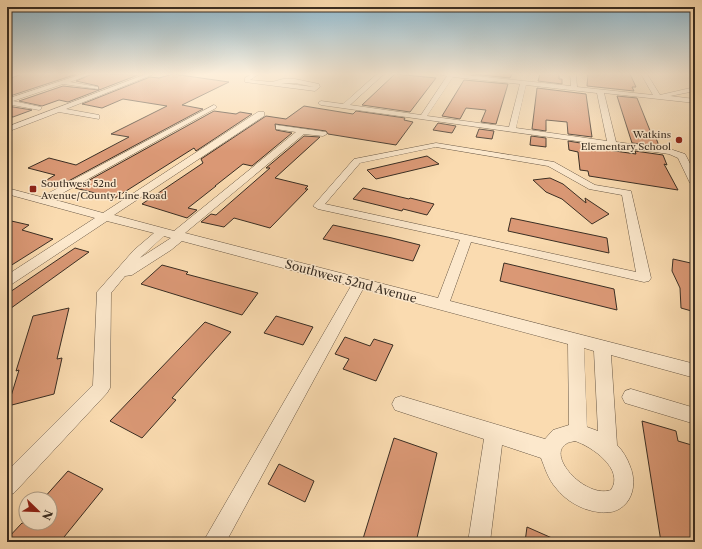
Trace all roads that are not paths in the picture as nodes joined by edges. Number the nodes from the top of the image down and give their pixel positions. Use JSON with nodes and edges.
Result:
{"nodes":[{"id":1,"x":85,"y":100,"type":"edge"},
{"id":2,"x":352,"y":100,"type":"edge"},
{"id":3,"x":435,"y":100,"type":"edge"},
{"id":4,"x":519,"y":100,"type":"edge"},
{"id":5,"x":602,"y":100,"type":"edge"},
{"id":6,"x":652,"y":100,"type":"edge"},
{"id":7,"x":682,"y":100,"type":"edge"},
{"id":8,"x":7,"y":101,"type":"edge"},
{"id":9,"x":695,"y":101,"type":"edge"},
{"id":10,"x":321,"y":103,"type":"dead end"},
{"id":11,"x":654,"y":104,"type":"dead end"},
{"id":12,"x":345,"y":106,"type":"junction"},
{"id":13,"x":214,"y":107,"type":"dead end"},
{"id":14,"x":39,"y":108,"type":"dead end"},
{"id":15,"x":58,"y":110,"type":"junction"},
{"id":16,"x":261,"y":114,"type":"dead end"},
{"id":17,"x":96,"y":117,"type":"dead end"},
{"id":18,"x":423,"y":117,"type":"junction"},
{"id":19,"x":279,"y":127,"type":"dead end"},
{"id":20,"x":7,"y":130,"type":"edge"},
{"id":21,"x":302,"y":130,"type":"junction"},
{"id":22,"x":512,"y":130,"type":"junction"},
{"id":23,"x":323,"y":134,"type":"dead end"},
{"id":24,"x":612,"y":143,"type":"junction"},
{"id":25,"x":695,"y":183,"type":"edge"},
{"id":26,"x":7,"y":191,"type":"edge"},
{"id":27,"x":43,"y":200,"type":"junction"},
{"id":28,"x":105,"y":216,"type":"junction"},
{"id":29,"x":172,"y":234,"type":"junction"},
{"id":30,"x":466,"y":238,"type":"junction"},
{"id":31,"x":117,"y":278,"type":"junction"},
{"id":32,"x":7,"y":281,"type":"edge"},
{"id":33,"x":360,"y":283,"type":"junction"},
{"id":34,"x":442,"y":305,"type":"junction"},
{"id":35,"x":576,"y":340,"type":"junction"},
{"id":36,"x":602,"y":346,"type":"junction"},
{"id":37,"x":695,"y":371,"type":"edge"},
{"id":38,"x":631,"y":397,"type":"dead end"},
{"id":39,"x":402,"y":404,"type":"dead end"},
{"id":40,"x":695,"y":416,"type":"edge"},
{"id":41,"x":494,"y":433,"type":"junction"},
{"id":42,"x":578,"y":433,"type":"junction"},
{"id":43,"x":608,"y":449,"type":"junction"},
{"id":44,"x":551,"y":451,"type":"junction"},
{"id":45,"x":7,"y":486,"type":"edge"},
{"id":46,"x":214,"y":542,"type":"edge"},
{"id":47,"x":480,"y":542,"type":"edge"}],
"edges":[{"from":1,"to":15,"type":"street"},
{"from":2,"to":12,"type":"street"},
{"from":3,"to":18,"type":"street"},
{"from":4,"to":22,"type":"street"},
{"from":5,"to":24,"type":"street"},
{"from":6,"to":11,"type":"street"},
{"from":7,"to":9,"type":"street"},
{"from":8,"to":14,"type":"street"},
{"from":10,"to":12,"type":"street"},
{"from":12,"to":18,"type":"street"},
{"from":13,"to":27,"type":"street"},
{"from":15,"to":17,"type":"street"},
{"from":15,"to":20,"type":"street"},
{"from":16,"to":28,"type":"street"},
{"from":18,"to":22,"type":"street"},
{"from":19,"to":21,"type":"street"},
{"from":21,"to":23,"type":"street"},
{"from":21,"to":29,"type":"street"},
{"from":22,"to":24,"type":"street"},
{"from":24,"to":25,"type":"street"},
{"from":26,"to":27,"type":"street","name":"Southwest 52nd Avenue"},
{"from":27,"to":28,"type":"street","name":"Southwest 52nd Avenue"},
{"from":28,"to":29,"type":"street","name":"Southwest 52nd Avenue"},
{"from":28,"to":32,"type":"street"},
{"from":29,"to":31,"type":"street"},
{"from":29,"to":31,"type":"street"},
{"from":29,"to":33,"type":"street","name":"Southwest 52nd Avenue"},
{"from":30,"to":30,"type":"street"},
{"from":30,"to":34,"type":"street"},
{"from":31,"to":45,"type":"street"},
{"from":33,"to":34,"type":"street","name":"Southwest 52nd Avenue"},
{"from":33,"to":46,"type":"street"},
{"from":34,"to":35,"type":"street","name":"Southwest 52nd Avenue"},
{"from":35,"to":36,"type":"street","name":"Southwest 52nd Avenue"},
{"from":35,"to":42,"type":"street"},
{"from":36,"to":37,"type":"street","name":"Southwest 52nd Avenue"},
{"from":36,"to":43,"type":"street"},
{"from":38,"to":40,"type":"street"},
{"from":39,"to":41,"type":"street"},
{"from":41,"to":44,"type":"street"},
{"from":41,"to":47,"type":"street"},
{"from":42,"to":43,"type":"street"},
{"from":42,"to":44,"type":"street"},
{"from":43,"to":44,"type":"street"}]}
